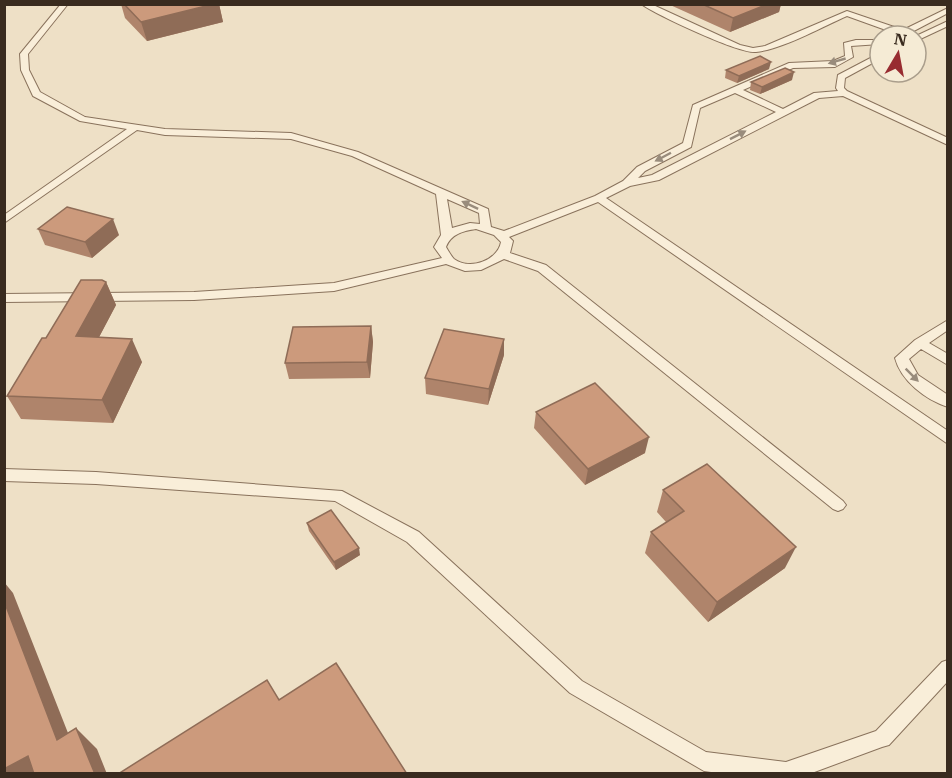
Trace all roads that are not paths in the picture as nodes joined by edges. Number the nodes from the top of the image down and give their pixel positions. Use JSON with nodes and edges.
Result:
{"nodes":[{"id":1,"x":64,"y":4,"type":"edge"},
{"id":2,"x":644,"y":4,"type":"edge"},
{"id":3,"x":948,"y":10,"type":"edge"},
{"id":4,"x":948,"y":22,"type":"edge"},
{"id":5,"x":876,"y":24,"type":"edge"},
{"id":6,"x":923,"y":24,"type":"edge"},
{"id":7,"x":928,"y":32,"type":"edge"},
{"id":8,"x":868,"y":42,"type":"edge"},
{"id":9,"x":868,"y":62,"type":"edge"},
{"id":10,"x":736,"y":90,"type":"junction"},
{"id":11,"x":844,"y":93,"type":"junction"},
{"id":12,"x":783,"y":112,"type":"junction"},
{"id":13,"x":136,"y":127,"type":"junction"},
{"id":14,"x":948,"y":142,"type":"edge"},
{"id":15,"x":627,"y":183,"type":"junction"},
{"id":16,"x":441,"y":192,"type":"junction"},
{"id":17,"x":599,"y":198,"type":"junction"},
{"id":18,"x":4,"y":220,"type":"edge"},
{"id":19,"x":486,"y":228,"type":"junction"},
{"id":20,"x":447,"y":235,"type":"junction"},
{"id":21,"x":502,"y":236,"type":"junction"},
{"id":22,"x":504,"y":255,"type":"junction"},
{"id":23,"x":448,"y":260,"type":"junction"},
{"id":24,"x":4,"y":298,"type":"edge"},
{"id":25,"x":948,"y":324,"type":"edge"},
{"id":26,"x":920,"y":343,"type":"junction"},
{"id":27,"x":948,"y":361,"type":"edge"},
{"id":28,"x":948,"y":402,"type":"edge"},
{"id":29,"x":948,"y":439,"type":"edge"},
{"id":30,"x":4,"y":476,"type":"edge"},
{"id":31,"x":837,"y":505,"type":"dead end"},
{"id":32,"x":948,"y":668,"type":"edge"}],
"edges":[{"from":1,"to":13,"type":"lane"},
{"from":2,"to":5,"type":"lane"},
{"from":3,"to":6,"type":"lane"},
{"from":4,"to":7,"type":"lane"},
{"from":8,"to":10,"type":"lane","one_way":true},
{"from":9,"to":11,"type":"lane"},
{"from":10,"to":12,"type":"lane"},
{"from":10,"to":15,"type":"lane","one_way":true},
{"from":11,"to":12,"type":"lane"},
{"from":11,"to":14,"type":"lane"},
{"from":15,"to":12,"type":"lane","one_way":true},
{"from":13,"to":16,"type":"lane"},
{"from":13,"to":18,"type":"lane"},
{"from":15,"to":17,"type":"lane"},
{"from":19,"to":16,"type":"lane","one_way":true},
{"from":16,"to":20,"type":"lane"},
{"from":17,"to":21,"type":"lane"},
{"from":17,"to":29,"type":"lane"},
{"from":19,"to":20,"type":"lane"},
{"from":19,"to":21,"type":"lane"},
{"from":20,"to":23,"type":"lane"},
{"from":21,"to":22,"type":"lane"},
{"from":22,"to":23,"type":"lane"},
{"from":22,"to":31,"type":"lane"},
{"from":23,"to":24,"type":"lane"},
{"from":25,"to":26,"type":"lane"},
{"from":26,"to":27,"type":"lane"},
{"from":26,"to":28,"type":"lane","one_way":true},
{"from":30,"to":32,"type":"lane"}]}
